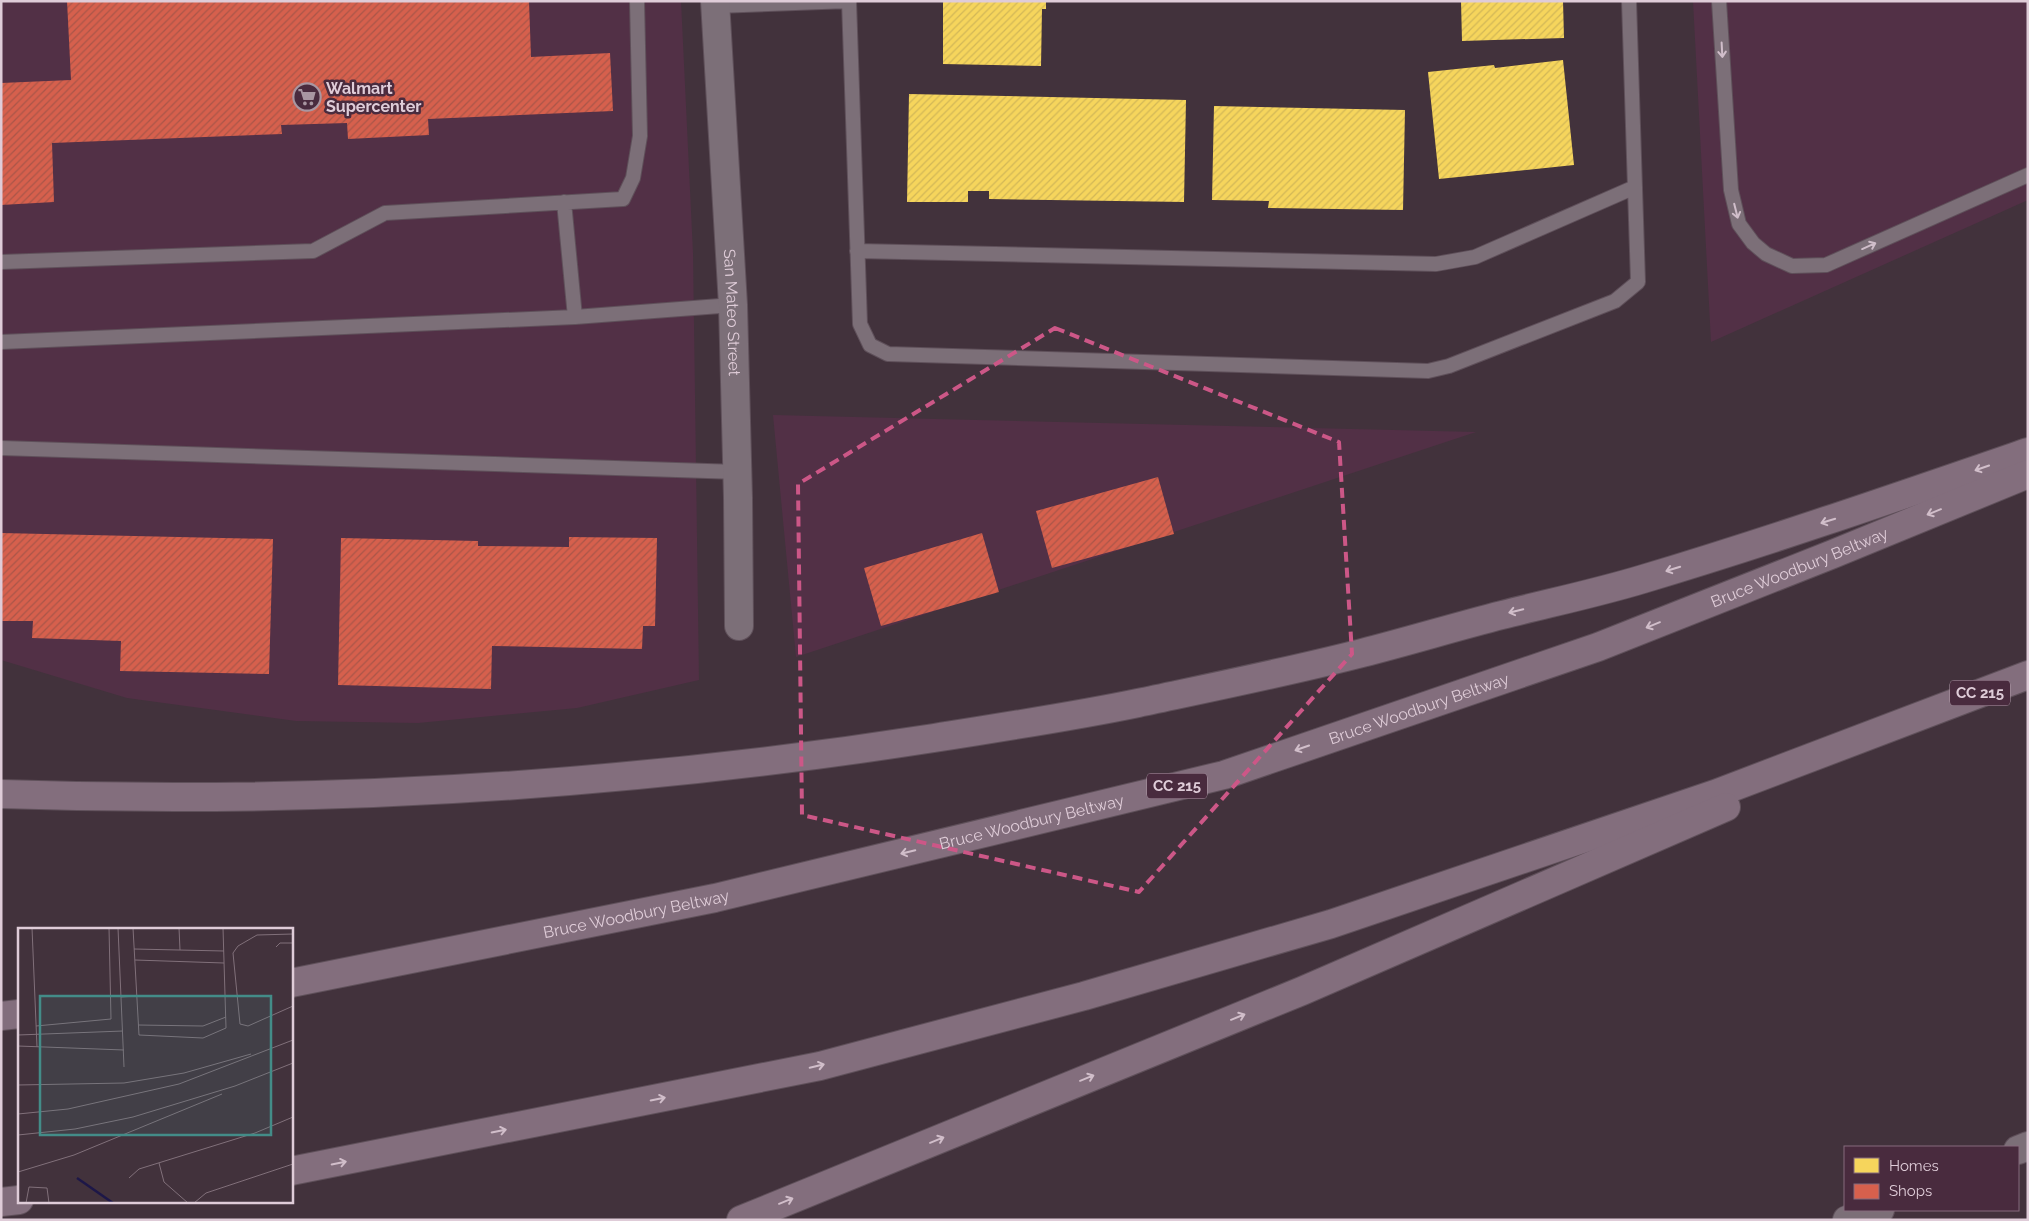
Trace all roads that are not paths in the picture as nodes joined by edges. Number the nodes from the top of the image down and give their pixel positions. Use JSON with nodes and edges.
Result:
{"nodes":[{"id":1,"x":637,"y":1,"type":"edge"},
{"id":2,"x":849,"y":1,"type":"edge"},
{"id":3,"x":1629,"y":1,"type":"edge"},
{"id":4,"x":1719,"y":1,"type":"edge"},
{"id":5,"x":715,"y":3,"type":"edge"},
{"id":6,"x":2028,"y":175,"type":"edge"},
{"id":7,"x":1635,"y":187,"type":"junction"},
{"id":8,"x":564,"y":202,"type":"junction"},
{"id":9,"x":858,"y":251,"type":"junction"},
{"id":10,"x":1,"y":262,"type":"edge"},
{"id":11,"x":733,"y":305,"type":"junction"},
{"id":12,"x":575,"y":317,"type":"junction"},
{"id":13,"x":1,"y":342,"type":"edge"},
{"id":14,"x":1,"y":448,"type":"edge"},
{"id":15,"x":2028,"y":452,"type":"edge"},
{"id":16,"x":738,"y":472,"type":"junction"},
{"id":17,"x":2028,"y":474,"type":"edge"},
{"id":18,"x":738,"y":626,"type":"dead end"},
{"id":19,"x":2028,"y":675,"type":"edge"},
{"id":20,"x":1932,"y":711,"type":"junction"},
{"id":21,"x":1,"y":794,"type":"edge"},
{"id":22,"x":292,"y":982,"type":"edge"},
{"id":23,"x":18,"y":1014,"type":"edge"},
{"id":24,"x":1,"y":1016,"type":"edge"},
{"id":25,"x":292,"y":1171,"type":"edge"},
{"id":26,"x":18,"y":1200,"type":"edge"},
{"id":27,"x":1,"y":1202,"type":"edge"},
{"id":28,"x":1877,"y":1211,"type":"edge"},
{"id":29,"x":741,"y":1220,"type":"edge"},
{"id":30,"x":1848,"y":1220,"type":"edge"}],
"edges":[{"from":1,"to":8,"type":"lane"},
{"from":2,"to":5,"type":"lane"},
{"from":2,"to":9,"type":"lane"},
{"from":3,"to":7,"type":"lane"},
{"from":4,"to":6,"type":"lane","one_way":true},
{"from":5,"to":11,"type":"street","name":"San Mateo Street"},
{"from":7,"to":9,"type":"lane"},
{"from":7,"to":9,"type":"lane"},
{"from":8,"to":10,"type":"lane"},
{"from":8,"to":12,"type":"lane"},
{"from":11,"to":12,"type":"lane"},
{"from":11,"to":16,"type":"street","name":"San Mateo Street"},
{"from":12,"to":13,"type":"lane"},
{"from":14,"to":16,"type":"lane"},
{"from":15,"to":21,"type":"highway","one_way":true},
{"from":16,"to":18,"type":"street","name":"San Mateo Street"},
{"from":17,"to":22,"type":"highway","name":"Bruce Woodbury Beltway","number":"CC 215","one_way":true},
{"from":19,"to":20,"type":"highway","number":"CC 215"},
{"from":25,"to":20,"type":"highway","number":"CC 215","one_way":true},
{"from":29,"to":20,"type":"highway","one_way":true},
{"from":23,"to":24,"type":"highway"},
{"from":26,"to":27,"type":"highway"},
{"from":28,"to":30,"type":"street"}]}
